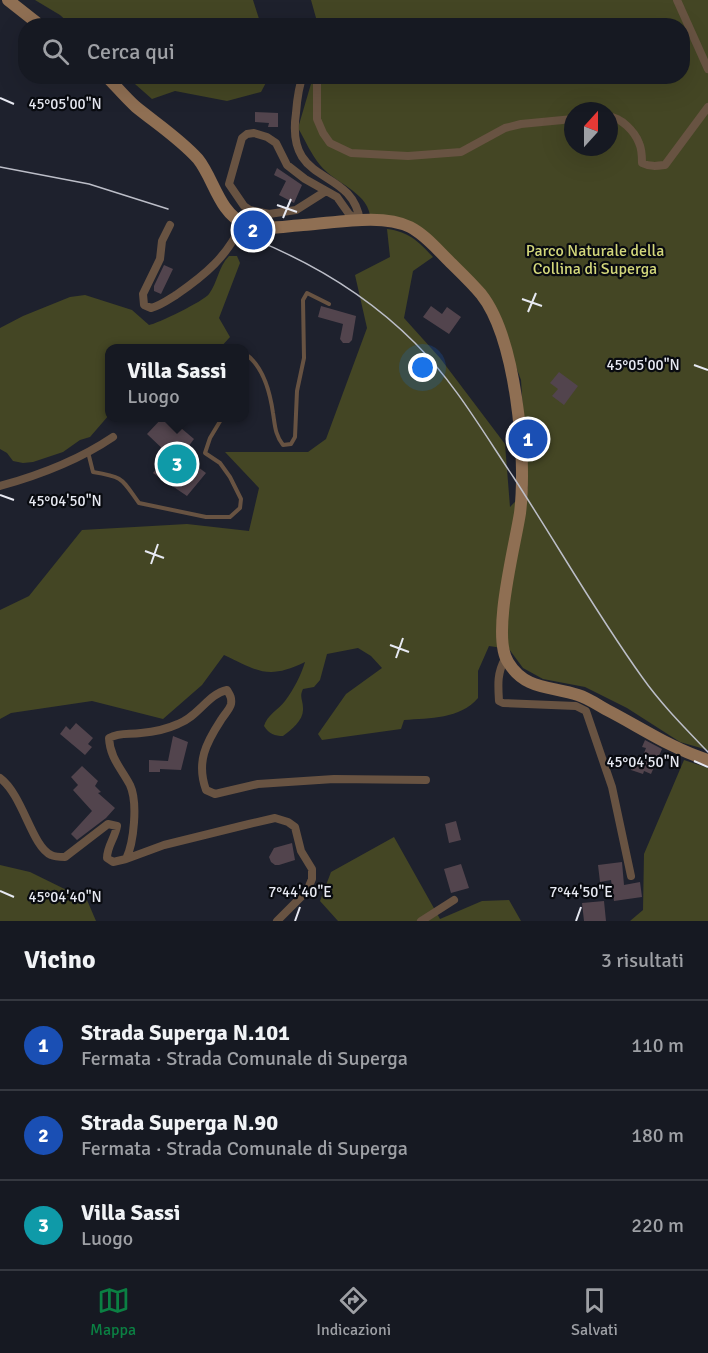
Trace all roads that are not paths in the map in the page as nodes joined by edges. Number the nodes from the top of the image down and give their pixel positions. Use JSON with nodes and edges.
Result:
{"nodes":[{"id":1,"x":8,"y":0,"type":"edge"},
{"id":2,"x":676,"y":0,"type":"edge"},
{"id":3,"x":31,"y":18,"type":"edge"},
{"id":4,"x":684,"y":18,"type":"edge"},
{"id":5,"x":690,"y":30,"type":"edge"},
{"id":6,"x":708,"y":69,"type":"edge"},
{"id":7,"x":113,"y":84,"type":"edge"},
{"id":8,"x":300,"y":84,"type":"edge"},
{"id":9,"x":316,"y":84,"type":"edge"},
{"id":10,"x":708,"y":107,"type":"edge"},
{"id":11,"x":618,"y":119,"type":"edge"},
{"id":12,"x":564,"y":120,"type":"edge"},
{"id":13,"x":326,"y":191,"type":"junction"},
{"id":14,"x":360,"y":221,"type":"junction"},
{"id":15,"x":242,"y":223,"type":"junction"},
{"id":16,"x":170,"y":225,"type":"dead end"},
{"id":17,"x":329,"y":304,"type":"dead end"},
{"id":18,"x":249,"y":356,"type":"edge"},
{"id":19,"x":219,"y":422,"type":"edge"},
{"id":20,"x":113,"y":437,"type":"dead end"},
{"id":21,"x":88,"y":452,"type":"junction"},
{"id":22,"x":0,"y":486,"type":"edge"},
{"id":23,"x":506,"y":659,"type":"junction"},
{"id":24,"x":708,"y":760,"type":"edge"},
{"id":25,"x":0,"y":777,"type":"edge"},
{"id":26,"x":426,"y":780,"type":"dead end"},
{"id":27,"x":126,"y":859,"type":"junction"},
{"id":28,"x":631,"y":876,"type":"dead end"},
{"id":29,"x":454,"y":900,"type":"dead end"},
{"id":30,"x":277,"y":921,"type":"edge"},
{"id":31,"x":421,"y":921,"type":"edge"}],
"edges":[{"from":1,"to":3,"type":"street"},
{"from":2,"to":4,"type":"street"},
{"from":5,"to":6,"type":"street"},
{"from":7,"to":15,"type":"street"},
{"from":8,"to":14,"type":"street"},
{"from":9,"to":12,"type":"street"},
{"from":10,"to":11,"type":"street"},
{"from":13,"to":13,"type":"street"},
{"from":13,"to":14,"type":"street"},
{"from":14,"to":15,"type":"street"},
{"from":14,"to":23,"type":"street"},
{"from":15,"to":16,"type":"street"},
{"from":17,"to":18,"type":"lane"},
{"from":19,"to":21,"type":"lane"},
{"from":20,"to":21,"type":"street"},
{"from":21,"to":22,"type":"street"},
{"from":23,"to":24,"type":"street"},
{"from":23,"to":28,"type":"street"},
{"from":25,"to":27,"type":"street"},
{"from":26,"to":27,"type":"street"},
{"from":27,"to":30,"type":"street"},
{"from":29,"to":31,"type":"street"}]}
